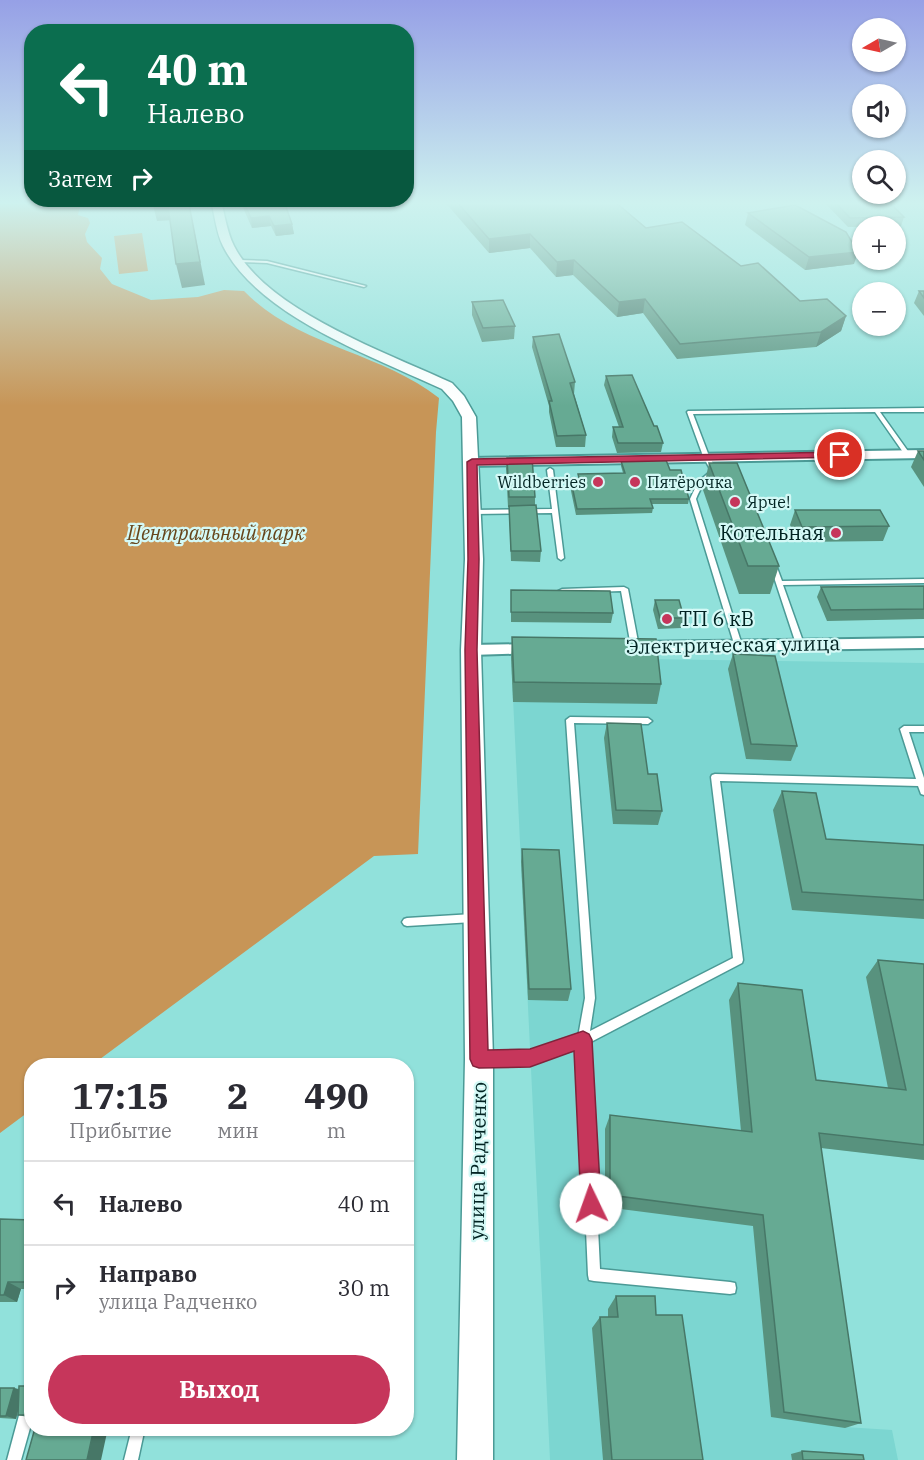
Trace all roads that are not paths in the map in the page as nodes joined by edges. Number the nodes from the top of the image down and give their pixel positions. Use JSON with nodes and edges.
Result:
{"nodes":[{"id":1,"x":249,"y":269,"type":"edge"},
{"id":2,"x":296,"y":269,"type":"edge"},
{"id":3,"x":364,"y":286,"type":"dead end"},
{"id":4,"x":876,"y":410,"type":"junction"},
{"id":5,"x":924,"y":410,"type":"edge"},
{"id":6,"x":924,"y":453,"type":"edge"},
{"id":7,"x":907,"y":454,"type":"junction"},
{"id":8,"x":706,"y":456,"type":"junction"},
{"id":9,"x":472,"y":462,"type":"junction"},
{"id":10,"x":550,"y":470,"type":"dead end"},
{"id":11,"x":712,"y":472,"type":"junction"},
{"id":12,"x":720,"y":476,"type":"edge"},
{"id":13,"x":555,"y":511,"type":"junction"},
{"id":14,"x":473,"y":512,"type":"junction"},
{"id":15,"x":768,"y":552,"type":"edge"},
{"id":16,"x":561,"y":558,"type":"dead end"},
{"id":17,"x":924,"y":581,"type":"edge"},
{"id":18,"x":780,"y":583,"type":"junction"},
{"id":19,"x":562,"y":591,"type":"edge"},
{"id":20,"x":924,"y":643,"type":"edge"},
{"id":21,"x":800,"y":644,"type":"junction"},
{"id":22,"x":738,"y":645,"type":"junction"},
{"id":23,"x":629,"y":647,"type":"joint"},
{"id":24,"x":544,"y":649,"type":"edge"},
{"id":25,"x":471,"y":650,"type":"junction"},
{"id":26,"x":648,"y":722,"type":"dead end"},
{"id":27,"x":924,"y":729,"type":"edge"},
{"id":28,"x":922,"y":788,"type":"edge"},
{"id":29,"x":476,"y":918,"type":"junction"},
{"id":30,"x":407,"y":921,"type":"dead end"},
{"id":31,"x":583,"y":1040,"type":"junction"},
{"id":32,"x":479,"y":1059,"type":"junction"},
{"id":33,"x":730,"y":1288,"type":"dead end"},
{"id":34,"x":24,"y":1423,"type":"edge"},
{"id":35,"x":137,"y":1436,"type":"edge"},
{"id":36,"x":14,"y":1460,"type":"edge"},
{"id":37,"x":131,"y":1460,"type":"edge"},
{"id":38,"x":475,"y":1460,"type":"edge"}],
"edges":[{"from":1,"to":9,"type":"street","name":"улица Радченко"},
{"from":2,"to":3,"type":"lane"},
{"from":4,"to":5,"type":"lane"},
{"from":4,"to":7,"type":"lane"},
{"from":4,"to":8,"type":"lane"},
{"from":6,"to":7,"type":"street"},
{"from":7,"to":8,"type":"street"},
{"from":8,"to":9,"type":"street"},
{"from":8,"to":11,"type":"lane"},
{"from":9,"to":14,"type":"street","name":"улица Радченко"},
{"from":10,"to":13,"type":"lane"},
{"from":11,"to":12,"type":"lane"},
{"from":11,"to":22,"type":"lane"},
{"from":13,"to":14,"type":"lane"},
{"from":13,"to":16,"type":"lane"},
{"from":14,"to":25,"type":"street","name":"улица Радченко"},
{"from":15,"to":18,"type":"lane"},
{"from":17,"to":18,"type":"lane"},
{"from":18,"to":21,"type":"lane"},
{"from":19,"to":23,"type":"lane"},
{"from":20,"to":21,"type":"street","name":"Электрическая улица"},
{"from":21,"to":22,"type":"street","name":"Электрическая улица"},
{"from":22,"to":23,"type":"street","name":"Электрическая улица"},
{"from":24,"to":25,"type":"street"},
{"from":25,"to":29,"type":"street","name":"улица Радченко"},
{"from":26,"to":31,"type":"lane"},
{"from":27,"to":28,"type":"lane"},
{"from":28,"to":31,"type":"lane"},
{"from":29,"to":30,"type":"lane"},
{"from":29,"to":32,"type":"street","name":"улица Радченко"},
{"from":31,"to":32,"type":"lane"},
{"from":31,"to":33,"type":"lane"},
{"from":32,"to":38,"type":"street","name":"улица Радченко"},
{"from":34,"to":36,"type":"lane"},
{"from":35,"to":37,"type":"lane"}]}
